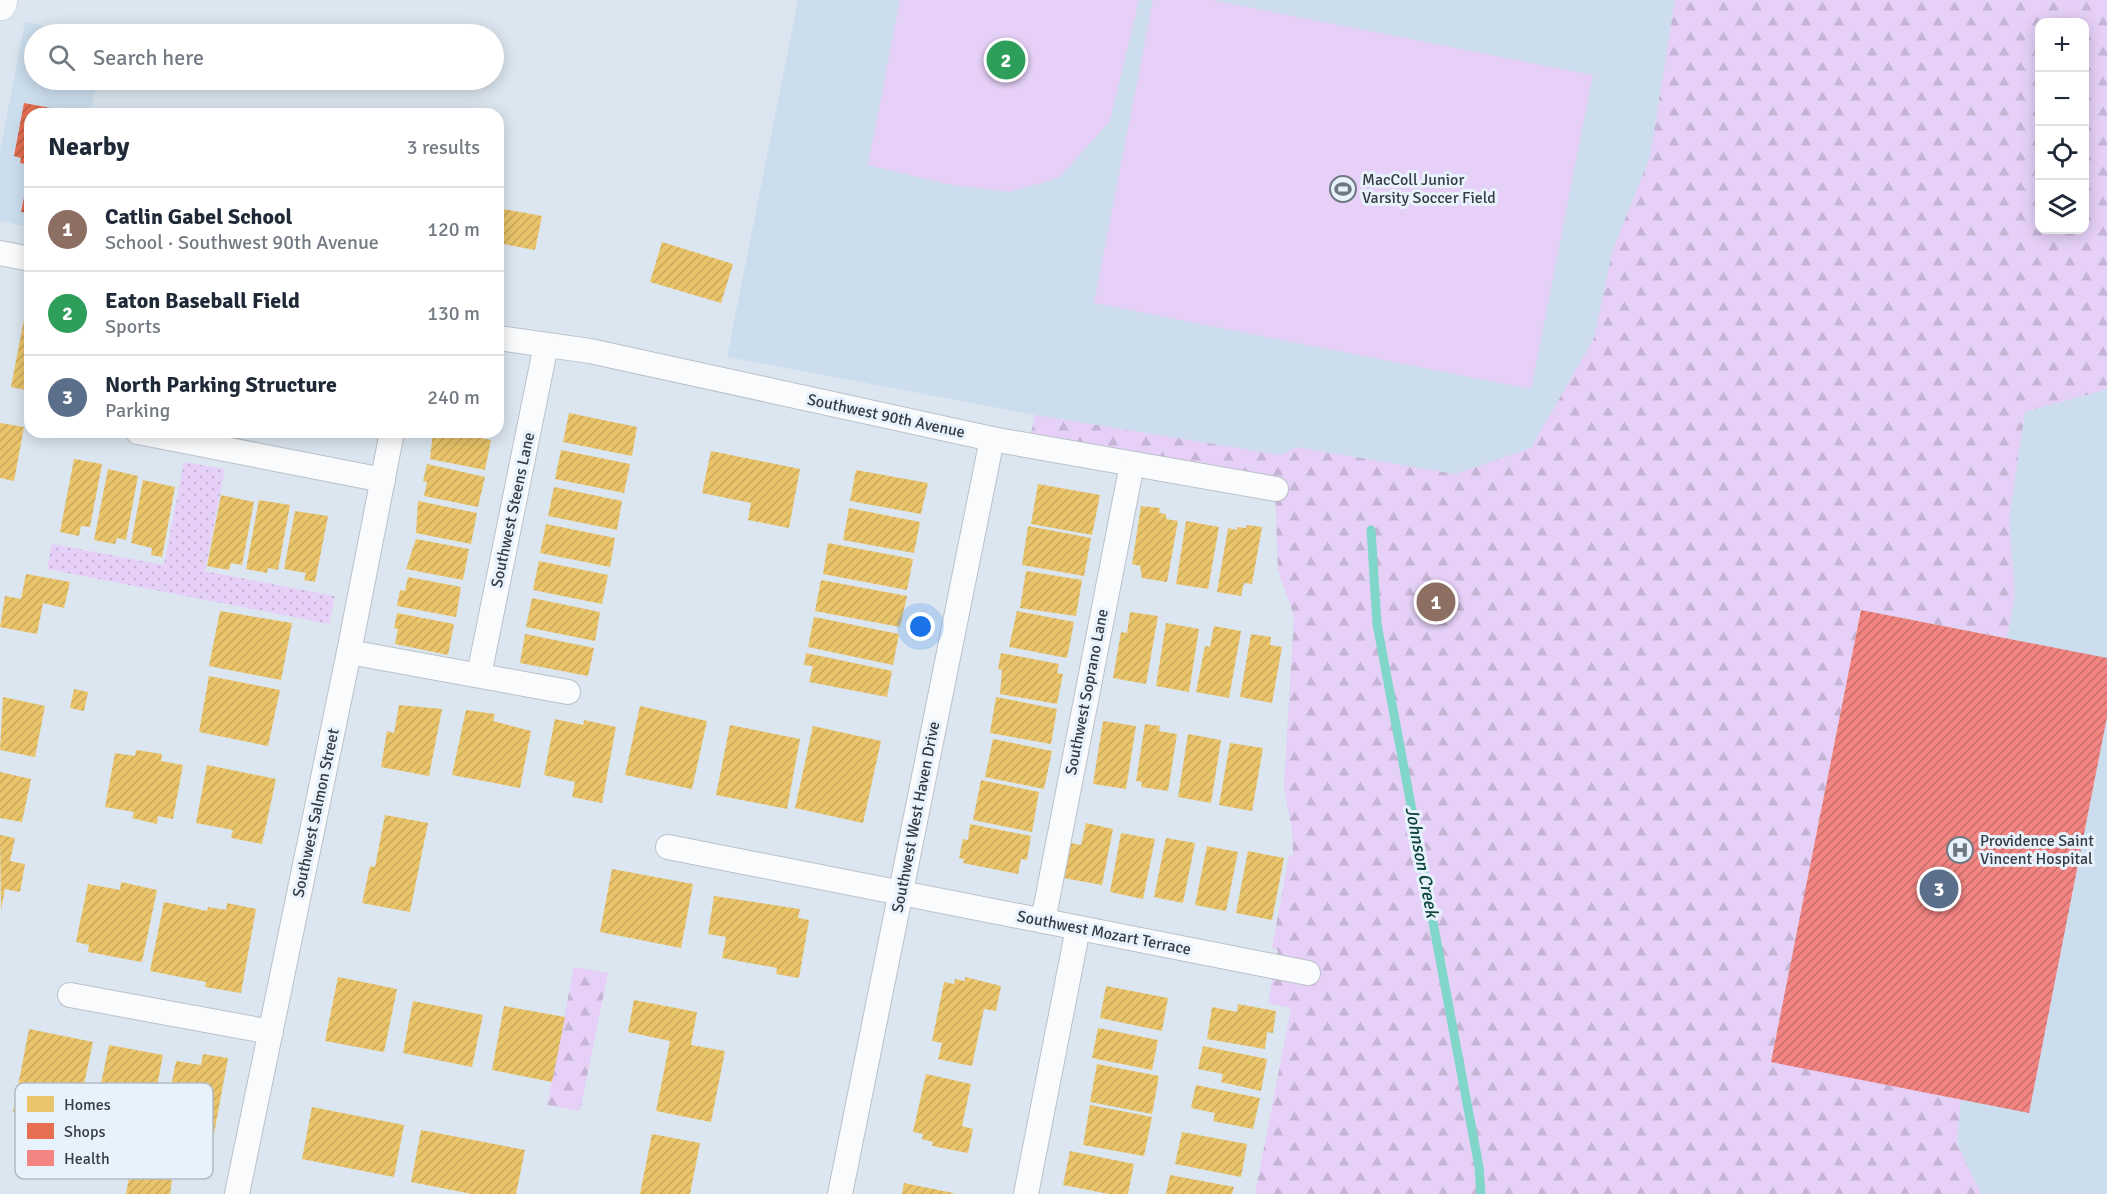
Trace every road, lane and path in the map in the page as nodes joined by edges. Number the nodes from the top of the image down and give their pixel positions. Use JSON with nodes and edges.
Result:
{"nodes":[{"id":1,"x":0,"y":253,"type":"edge"},
{"id":2,"x":24,"y":258,"type":"edge"},
{"id":3,"x":504,"y":339,"type":"edge"},
{"id":4,"x":546,"y":345,"type":"junction"},
{"id":5,"x":169,"y":438,"type":"edge"},
{"id":6,"x":391,"y":438,"type":"edge"},
{"id":7,"x":992,"y":439,"type":"junction"},
{"id":8,"x":1132,"y":464,"type":"junction"},
{"id":9,"x":383,"y":480,"type":"junction"},
{"id":10,"x":1275,"y":489,"type":"dead end"},
{"id":11,"x":349,"y":652,"type":"junction"},
{"id":12,"x":479,"y":675,"type":"junction"},
{"id":13,"x":568,"y":692,"type":"dead end"},
{"id":14,"x":669,"y":847,"type":"dead end"},
{"id":15,"x":901,"y":893,"type":"junction"},
{"id":16,"x":1043,"y":921,"type":"junction"},
{"id":17,"x":1078,"y":928,"type":"junction"},
{"id":18,"x":1308,"y":973,"type":"dead end"},
{"id":19,"x":70,"y":995,"type":"dead end"},
{"id":20,"x":271,"y":1032,"type":"junction"},
{"id":21,"x":237,"y":1194,"type":"edge"},
{"id":22,"x":840,"y":1194,"type":"edge"},
{"id":23,"x":1026,"y":1194,"type":"edge"}],
"edges":[{"from":1,"to":2,"type":"street"},
{"from":3,"to":4,"type":"street","name":"Southwest 90th Avenue"},
{"from":4,"to":7,"type":"street","name":"Southwest 90th Avenue"},
{"from":4,"to":12,"type":"street","name":"Southwest Steens Lane"},
{"from":5,"to":9,"type":"street"},
{"from":6,"to":9,"type":"street","name":"Southwest Salmon Street"},
{"from":7,"to":8,"type":"street","name":"Southwest 90th Avenue"},
{"from":7,"to":15,"type":"street","name":"Southwest West Haven Drive"},
{"from":8,"to":10,"type":"street","name":"Southwest 90th Avenue"},
{"from":8,"to":16,"type":"street","name":"Southwest Soprano Lane"},
{"from":9,"to":11,"type":"street","name":"Southwest Salmon Street"},
{"from":11,"to":12,"type":"street"},
{"from":11,"to":20,"type":"street","name":"Southwest Salmon Street"},
{"from":12,"to":13,"type":"street"},
{"from":14,"to":15,"type":"street","name":"Southwest Mozart Terrace"},
{"from":15,"to":16,"type":"street","name":"Southwest Mozart Terrace"},
{"from":15,"to":22,"type":"street","name":"Southwest West Haven Drive"},
{"from":16,"to":17,"type":"street","name":"Southwest Mozart Terrace"},
{"from":17,"to":18,"type":"street","name":"Southwest Mozart Terrace"},
{"from":17,"to":23,"type":"street"},
{"from":19,"to":20,"type":"street"},
{"from":20,"to":21,"type":"street","name":"Southwest Salmon Street"}]}
